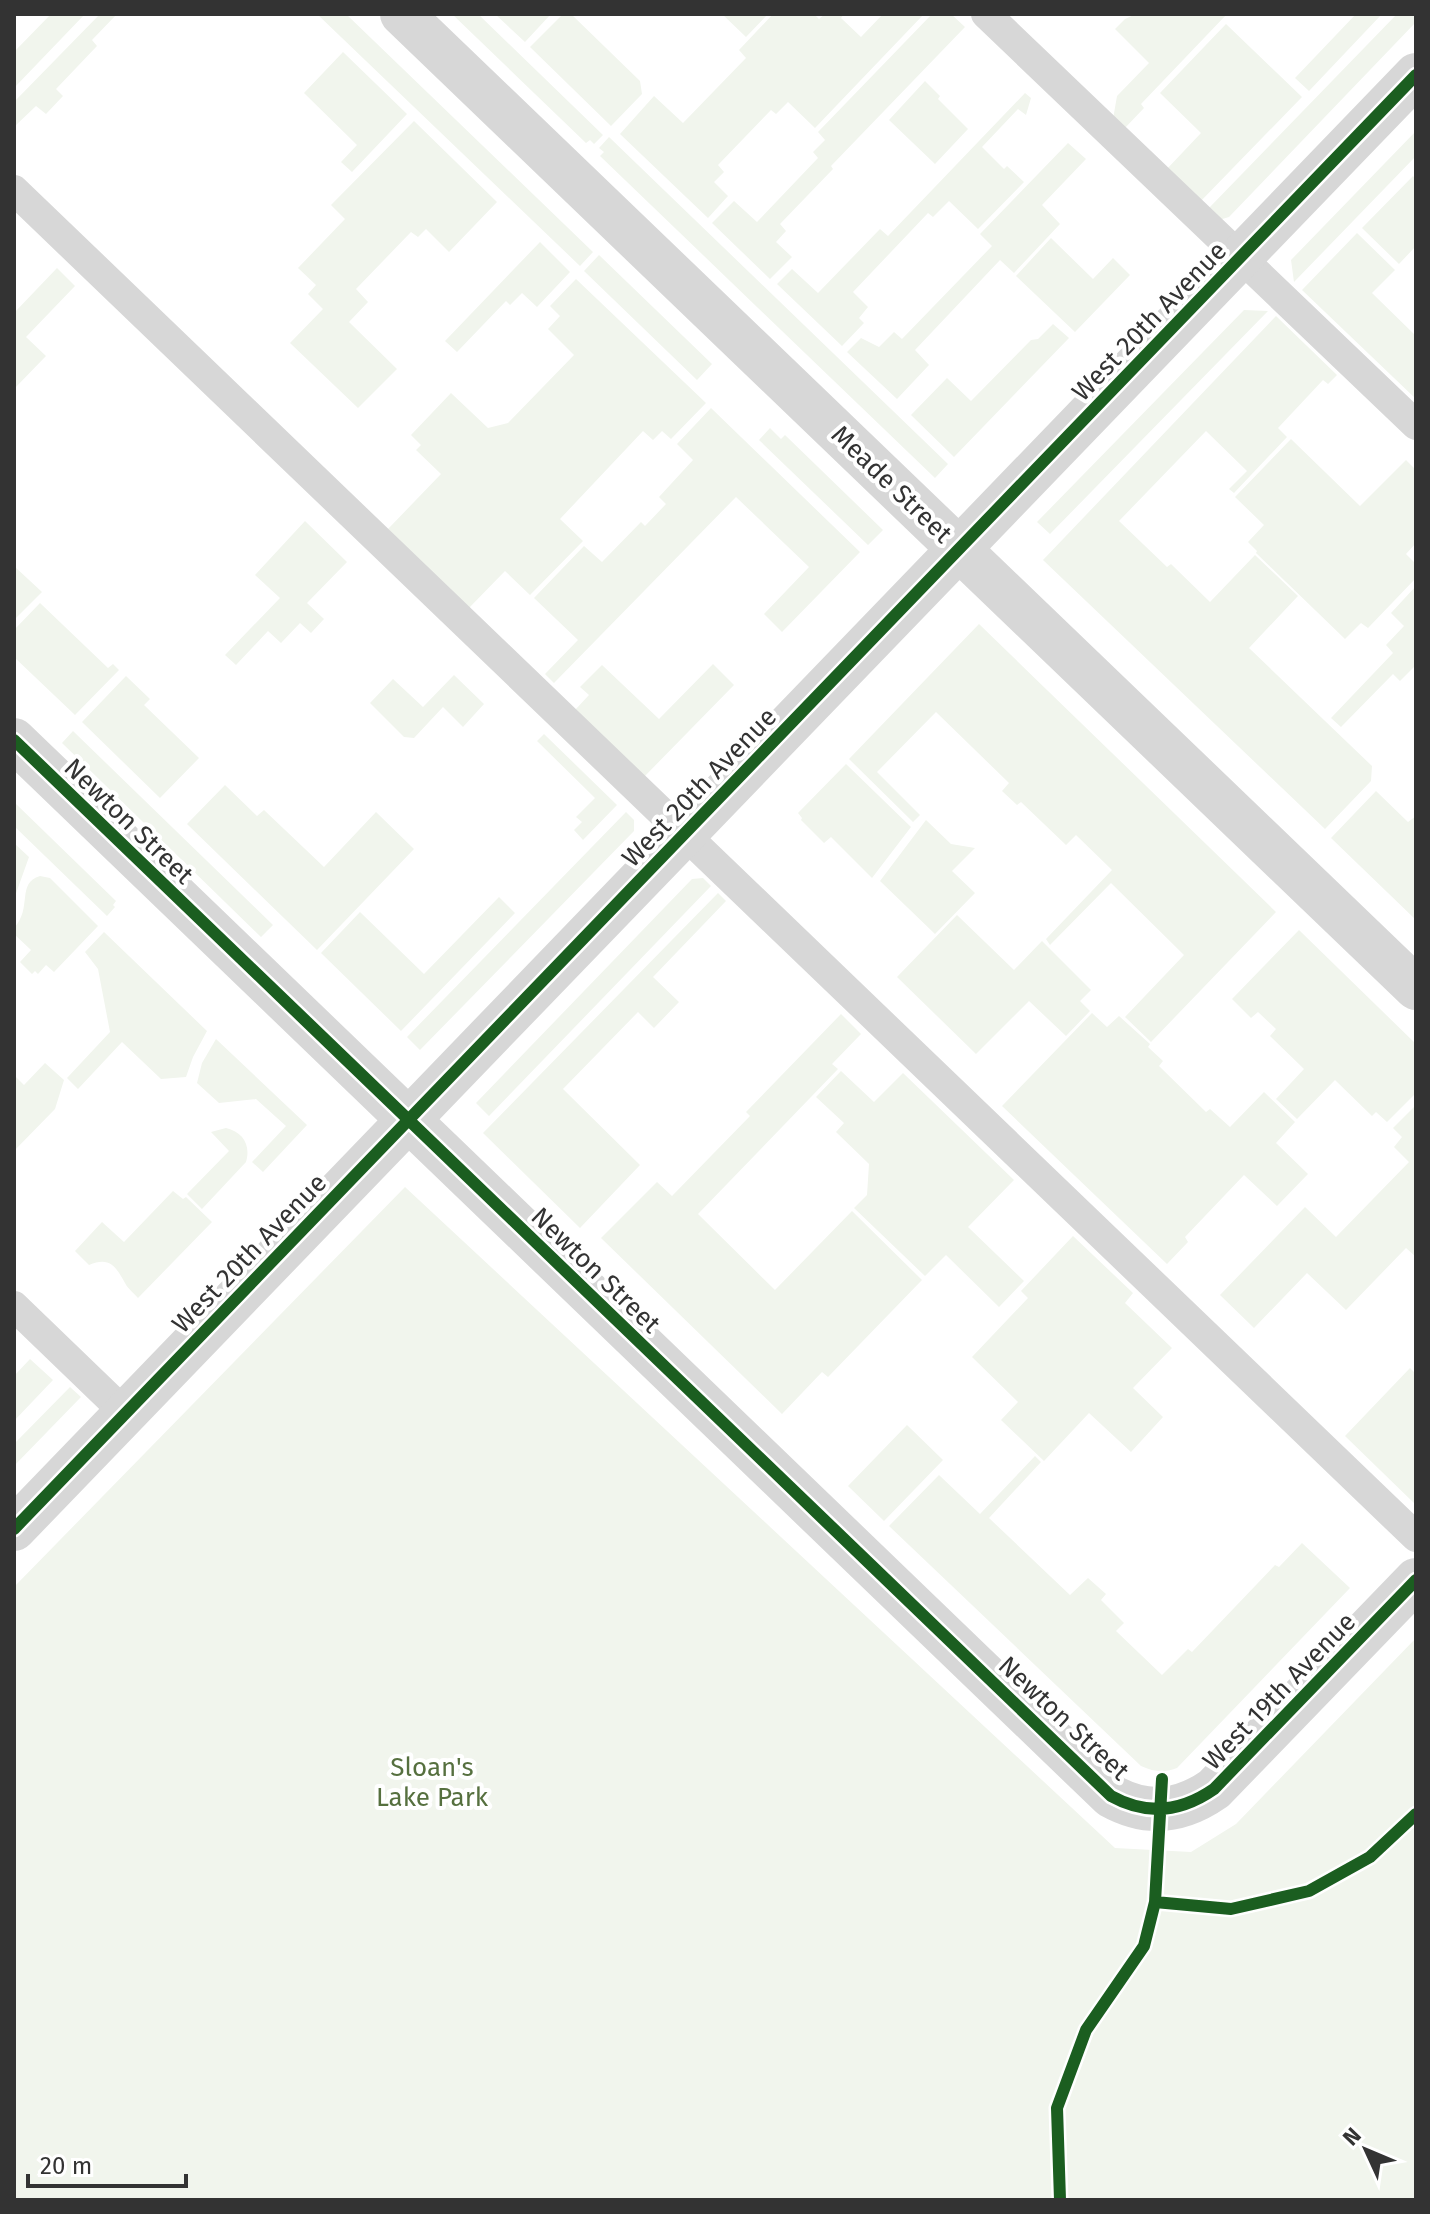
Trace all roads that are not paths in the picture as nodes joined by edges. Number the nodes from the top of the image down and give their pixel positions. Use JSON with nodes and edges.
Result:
{"nodes":[{"id":1,"x":402,"y":14,"type":"edge"},
{"id":2,"x":986,"y":14,"type":"edge"},
{"id":3,"x":1416,"y":75,"type":"edge"},
{"id":4,"x":14,"y":190,"type":"edge"},
{"id":5,"x":1241,"y":258,"type":"junction"},
{"id":6,"x":1416,"y":425,"type":"edge"},
{"id":7,"x":960,"y":549,"type":"junction"},
{"id":8,"x":14,"y":740,"type":"edge"},
{"id":9,"x":685,"y":834,"type":"junction"},
{"id":10,"x":1416,"y":988,"type":"edge"},
{"id":11,"x":408,"y":1120,"type":"junction"},
{"id":12,"x":14,"y":1306,"type":"edge"},
{"id":13,"x":125,"y":1413,"type":"junction"},
{"id":14,"x":14,"y":1529,"type":"edge"},
{"id":15,"x":1416,"y":1537,"type":"edge"},
{"id":16,"x":1416,"y":1580,"type":"edge"},
{"id":17,"x":1160,"y":1810,"type":"joint"}],
"edges":[{"from":1,"to":7,"type":"street","name":"Meade Street"},
{"from":2,"to":5,"type":"lane"},
{"from":3,"to":5,"type":"street","name":"West 20th Avenue"},
{"from":4,"to":9,"type":"lane"},
{"from":5,"to":6,"type":"lane"},
{"from":5,"to":7,"type":"street","name":"West 20th Avenue"},
{"from":7,"to":9,"type":"street","name":"West 20th Avenue"},
{"from":7,"to":10,"type":"street","name":"Meade Street"},
{"from":8,"to":11,"type":"street","name":"Newton Street"},
{"from":9,"to":11,"type":"street","name":"West 20th Avenue"},
{"from":9,"to":15,"type":"lane"},
{"from":11,"to":13,"type":"street","name":"West 20th Avenue"},
{"from":11,"to":17,"type":"street","name":"Newton Street"},
{"from":12,"to":13,"type":"lane"},
{"from":13,"to":14,"type":"street","name":"West 20th Avenue"},
{"from":16,"to":17,"type":"street","name":"West 19th Avenue"}]}
